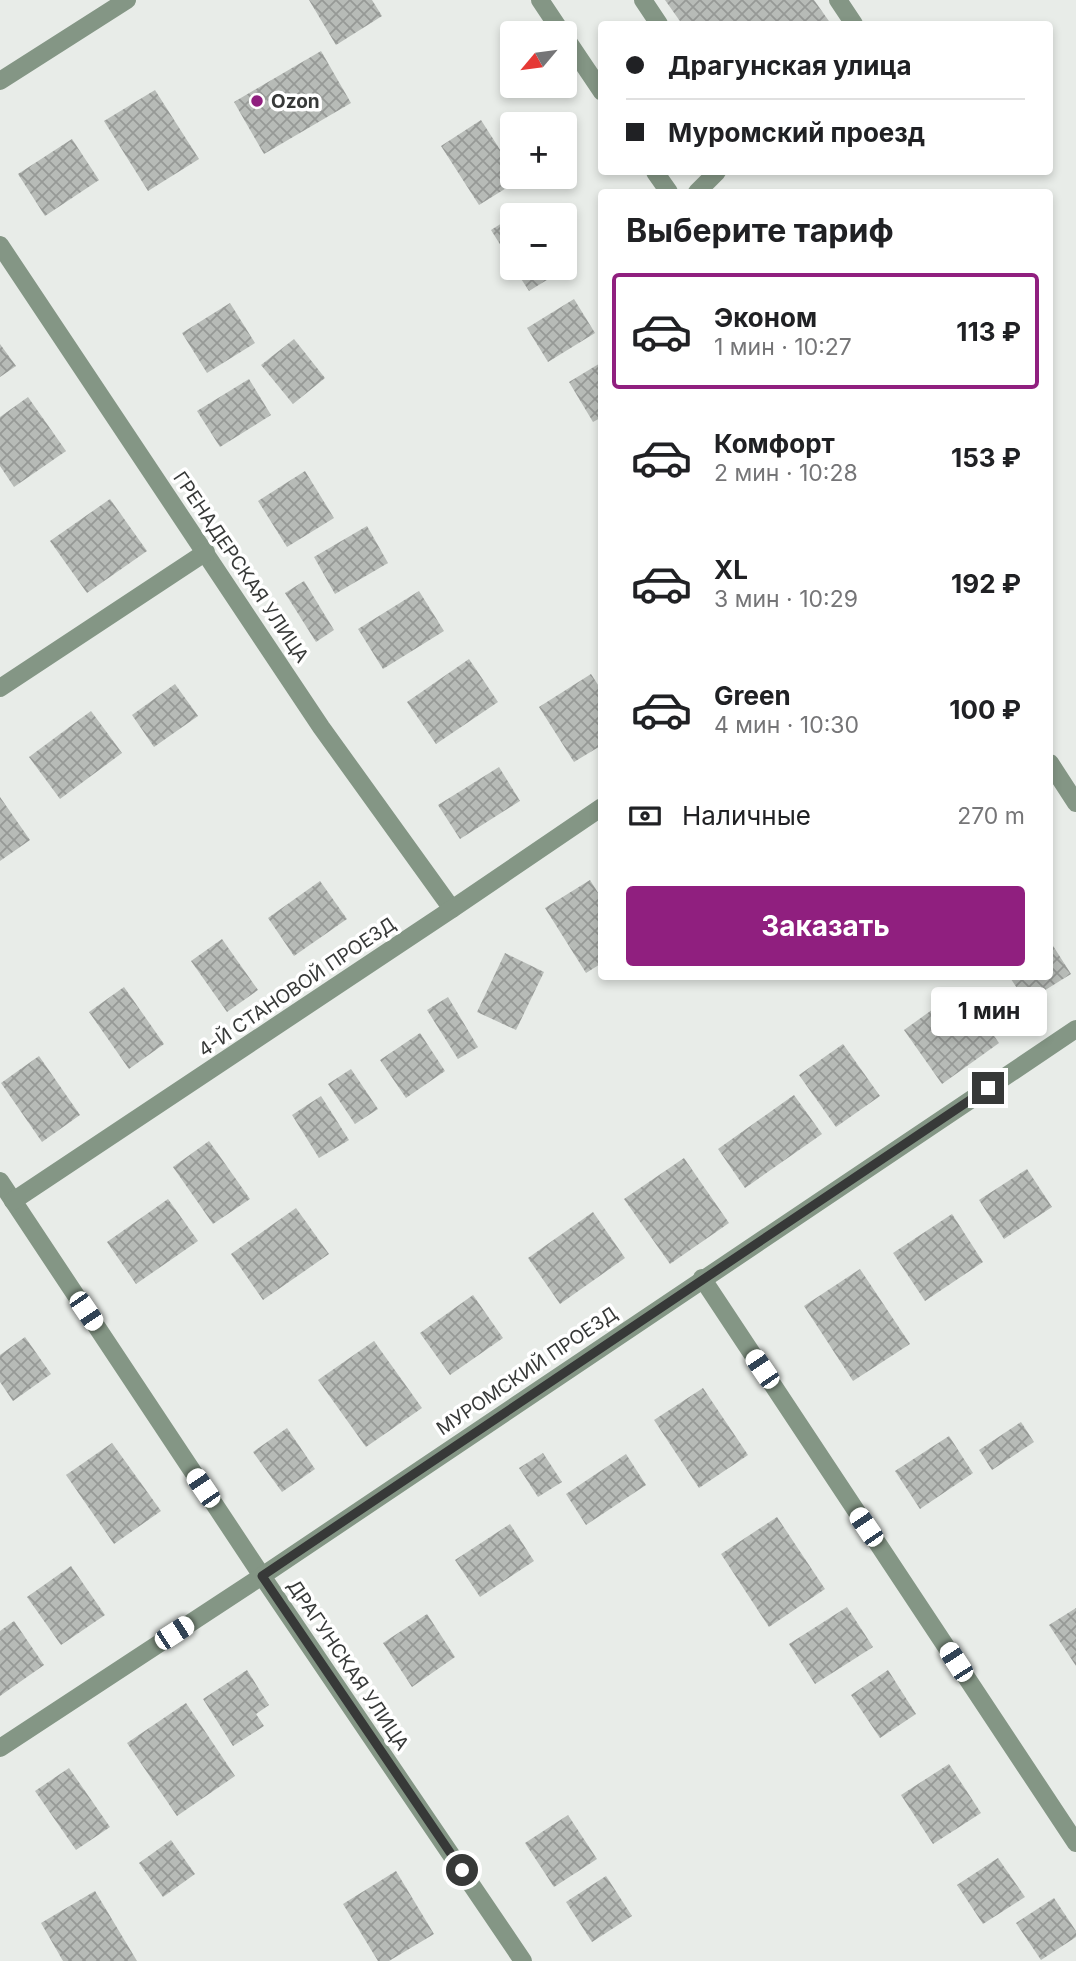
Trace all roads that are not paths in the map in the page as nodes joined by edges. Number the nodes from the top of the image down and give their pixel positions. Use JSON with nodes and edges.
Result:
{"nodes":[{"id":1,"x":127,"y":0,"type":"edge"},
{"id":2,"x":643,"y":0,"type":"edge"},
{"id":3,"x":838,"y":0,"type":"edge"},
{"id":4,"x":545,"y":2,"type":"edge"},
{"id":5,"x":556,"y":21,"type":"edge"},
{"id":6,"x":657,"y":21,"type":"edge"},
{"id":7,"x":852,"y":21,"type":"edge"},
{"id":8,"x":578,"y":56,"type":"edge"},
{"id":9,"x":0,"y":81,"type":"edge"},
{"id":10,"x":598,"y":86,"type":"edge"},
{"id":11,"x":715,"y":175,"type":"edge"},
{"id":12,"x":700,"y":189,"type":"edge"},
{"id":13,"x":0,"y":245,"type":"edge"},
{"id":14,"x":206,"y":552,"type":"junction"},
{"id":15,"x":0,"y":688,"type":"edge"},
{"id":16,"x":1053,"y":768,"type":"edge"},
{"id":17,"x":1076,"y":803,"type":"edge"},
{"id":18,"x":598,"y":810,"type":"edge"},
{"id":19,"x":452,"y":909,"type":"junction"},
{"id":20,"x":1076,"y":1029,"type":"edge"},
{"id":21,"x":0,"y":1181,"type":"edge"},
{"id":22,"x":13,"y":1201,"type":"junction"},
{"id":23,"x":702,"y":1278,"type":"junction"},
{"id":24,"x":262,"y":1576,"type":"junction"},
{"id":25,"x":0,"y":1748,"type":"edge"},
{"id":26,"x":1076,"y":1843,"type":"edge"},
{"id":27,"x":523,"y":1961,"type":"edge"}],
"edges":[{"from":1,"to":9,"type":"street"},
{"from":2,"to":6,"type":"street"},
{"from":3,"to":7,"type":"street"},
{"from":4,"to":5,"type":"street"},
{"from":8,"to":10,"type":"street"},
{"from":11,"to":12,"type":"street"},
{"from":13,"to":14,"type":"street","name":"ГРЕНАДЕРСКАЯ УЛИЦА"},
{"from":14,"to":15,"type":"street"},
{"from":14,"to":19,"type":"street","name":"ГРЕНАДЕРСКАЯ УЛИЦА"},
{"from":16,"to":17,"type":"street"},
{"from":18,"to":19,"type":"street","name":"4-Й СТАНОВОЙ ПРОЕЗД"},
{"from":19,"to":22,"type":"street","name":"4-Й СТАНОВОЙ ПРОЕЗД"},
{"from":20,"to":23,"type":"street","name":"МУРОМСКИЙ ПРОЕЗД"},
{"from":21,"to":22,"type":"street","name":"ДРАГУНСКАЯ УЛИЦА"},
{"from":22,"to":24,"type":"street","name":"ДРАГУНСКАЯ УЛИЦА"},
{"from":23,"to":24,"type":"street","name":"МУРОМСКИЙ ПРОЕЗД"},
{"from":23,"to":26,"type":"street"},
{"from":24,"to":25,"type":"street","name":"МУРОМСКИЙ ПРОЕЗД"},
{"from":24,"to":27,"type":"street","name":"ДРАГУНСКАЯ УЛИЦА"}]}
